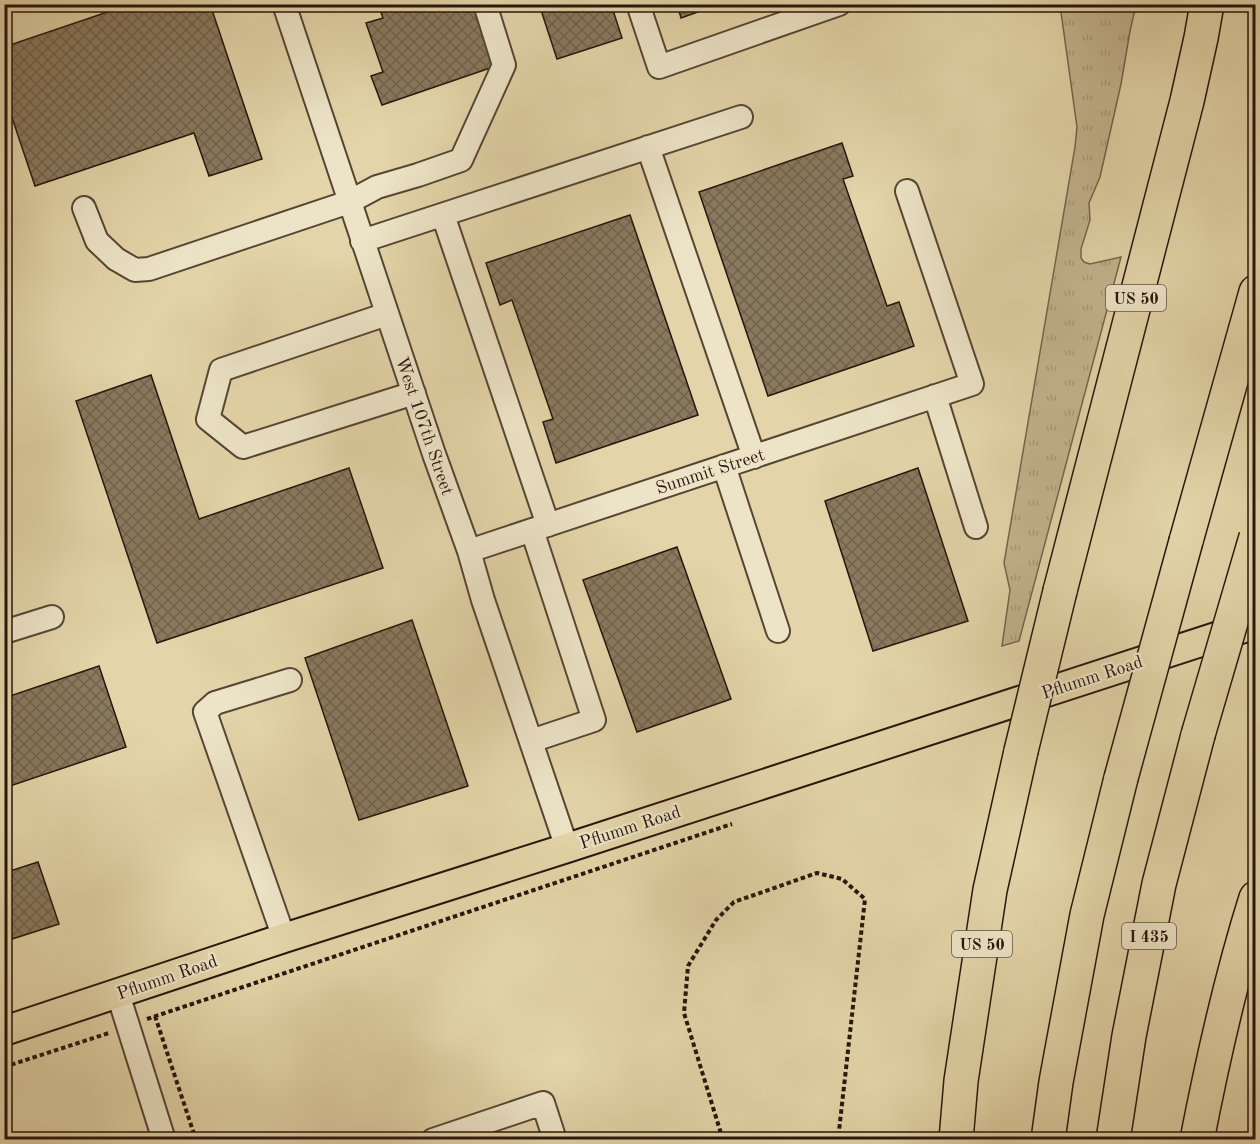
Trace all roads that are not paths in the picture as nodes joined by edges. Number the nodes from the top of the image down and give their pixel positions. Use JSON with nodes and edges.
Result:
{"nodes":[{"id":1,"x":284,"y":4,"type":"edge"},
{"id":2,"x":485,"y":4,"type":"edge"},
{"id":3,"x":638,"y":4,"type":"edge"},
{"id":4,"x":839,"y":4,"type":"edge"},
{"id":5,"x":1207,"y":4,"type":"edge"},
{"id":6,"x":741,"y":117,"type":"dead end"},
{"id":7,"x":648,"y":147,"type":"junction"},
{"id":8,"x":907,"y":191,"type":"dead end"},
{"id":9,"x":349,"y":202,"type":"junction"},
{"id":10,"x":84,"y":208,"type":"dead end"},
{"id":11,"x":443,"y":214,"type":"junction"},
{"id":12,"x":362,"y":241,"type":"junction"},
{"id":13,"x":1256,"y":292,"type":"edge"},
{"id":14,"x":387,"y":314,"type":"junction"},
{"id":15,"x":414,"y":393,"type":"junction"},
{"id":16,"x":943,"y":393,"type":"junction"},
{"id":17,"x":754,"y":457,"type":"junction"},
{"id":18,"x":724,"y":466,"type":"junction"},
{"id":19,"x":540,"y":527,"type":"junction"},
{"id":20,"x":976,"y":527,"type":"dead end"},
{"id":21,"x":1256,"y":537,"type":"edge"},
{"id":22,"x":469,"y":551,"type":"junction"},
{"id":23,"x":52,"y":616,"type":"dead end"},
{"id":24,"x":1256,"y":624,"type":"edge"},
{"id":25,"x":4,"y":632,"type":"edge"},
{"id":26,"x":778,"y":632,"type":"dead end"},
{"id":27,"x":290,"y":680,"type":"dead end"},
{"id":28,"x":531,"y":741,"type":"junction"},
{"id":29,"x":567,"y":848,"type":"junction"},
{"id":30,"x":1256,"y":898,"type":"edge"},
{"id":31,"x":284,"y":938,"type":"junction"},
{"id":32,"x":118,"y":994,"type":"junction"},
{"id":33,"x":4,"y":1031,"type":"edge"},
{"id":34,"x":164,"y":1140,"type":"edge"},
{"id":35,"x":433,"y":1140,"type":"edge"},
{"id":36,"x":555,"y":1140,"type":"edge"},
{"id":37,"x":956,"y":1140,"type":"edge"},
{"id":38,"x":1047,"y":1140,"type":"edge"},
{"id":39,"x":1113,"y":1140,"type":"edge"},
{"id":40,"x":1197,"y":1140,"type":"edge"}],
"edges":[{"from":1,"to":9,"type":"street","name":"West 107th Street"},
{"from":2,"to":9,"type":"street"},
{"from":3,"to":4,"type":"street"},
{"from":5,"to":37,"type":"highway","number":"US 50","bridge":true},
{"from":6,"to":7,"type":"street"},
{"from":7,"to":11,"type":"street"},
{"from":7,"to":17,"type":"street"},
{"from":8,"to":16,"type":"street"},
{"from":9,"to":10,"type":"street"},
{"from":9,"to":12,"type":"street","name":"West 107th Street"},
{"from":11,"to":12,"type":"street"},
{"from":11,"to":19,"type":"street"},
{"from":12,"to":14,"type":"street","name":"West 107th Street"},
{"from":13,"to":38,"type":"highway","bridge":true},
{"from":14,"to":15,"type":"street","name":"West 107th Street"},
{"from":14,"to":15,"type":"street"},
{"from":15,"to":22,"type":"street","name":"West 107th Street"},
{"from":16,"to":17,"type":"street","name":"Summit Street"},
{"from":16,"to":20,"type":"street"},
{"from":17,"to":18,"type":"street","name":"Summit Street"},
{"from":18,"to":19,"type":"street","name":"Summit Street"},
{"from":18,"to":26,"type":"street"},
{"from":19,"to":22,"type":"street","name":"Summit Street"},
{"from":19,"to":28,"type":"street"},
{"from":21,"to":39,"type":"highway","number":"I 435","bridge":true},
{"from":22,"to":28,"type":"street","name":"West 107th Street"},
{"from":23,"to":25,"type":"street"},
{"from":24,"to":29,"type":"main road","name":"Pflumm Road"},
{"from":27,"to":31,"type":"street"},
{"from":28,"to":29,"type":"street","name":"West 107th Street"},
{"from":29,"to":31,"type":"main road","name":"Pflumm Road"},
{"from":30,"to":40,"type":"highway"},
{"from":31,"to":32,"type":"main road","name":"Pflumm Road"},
{"from":32,"to":33,"type":"main road","name":"Pflumm Road"},
{"from":32,"to":34,"type":"street"},
{"from":35,"to":36,"type":"street"}]}
